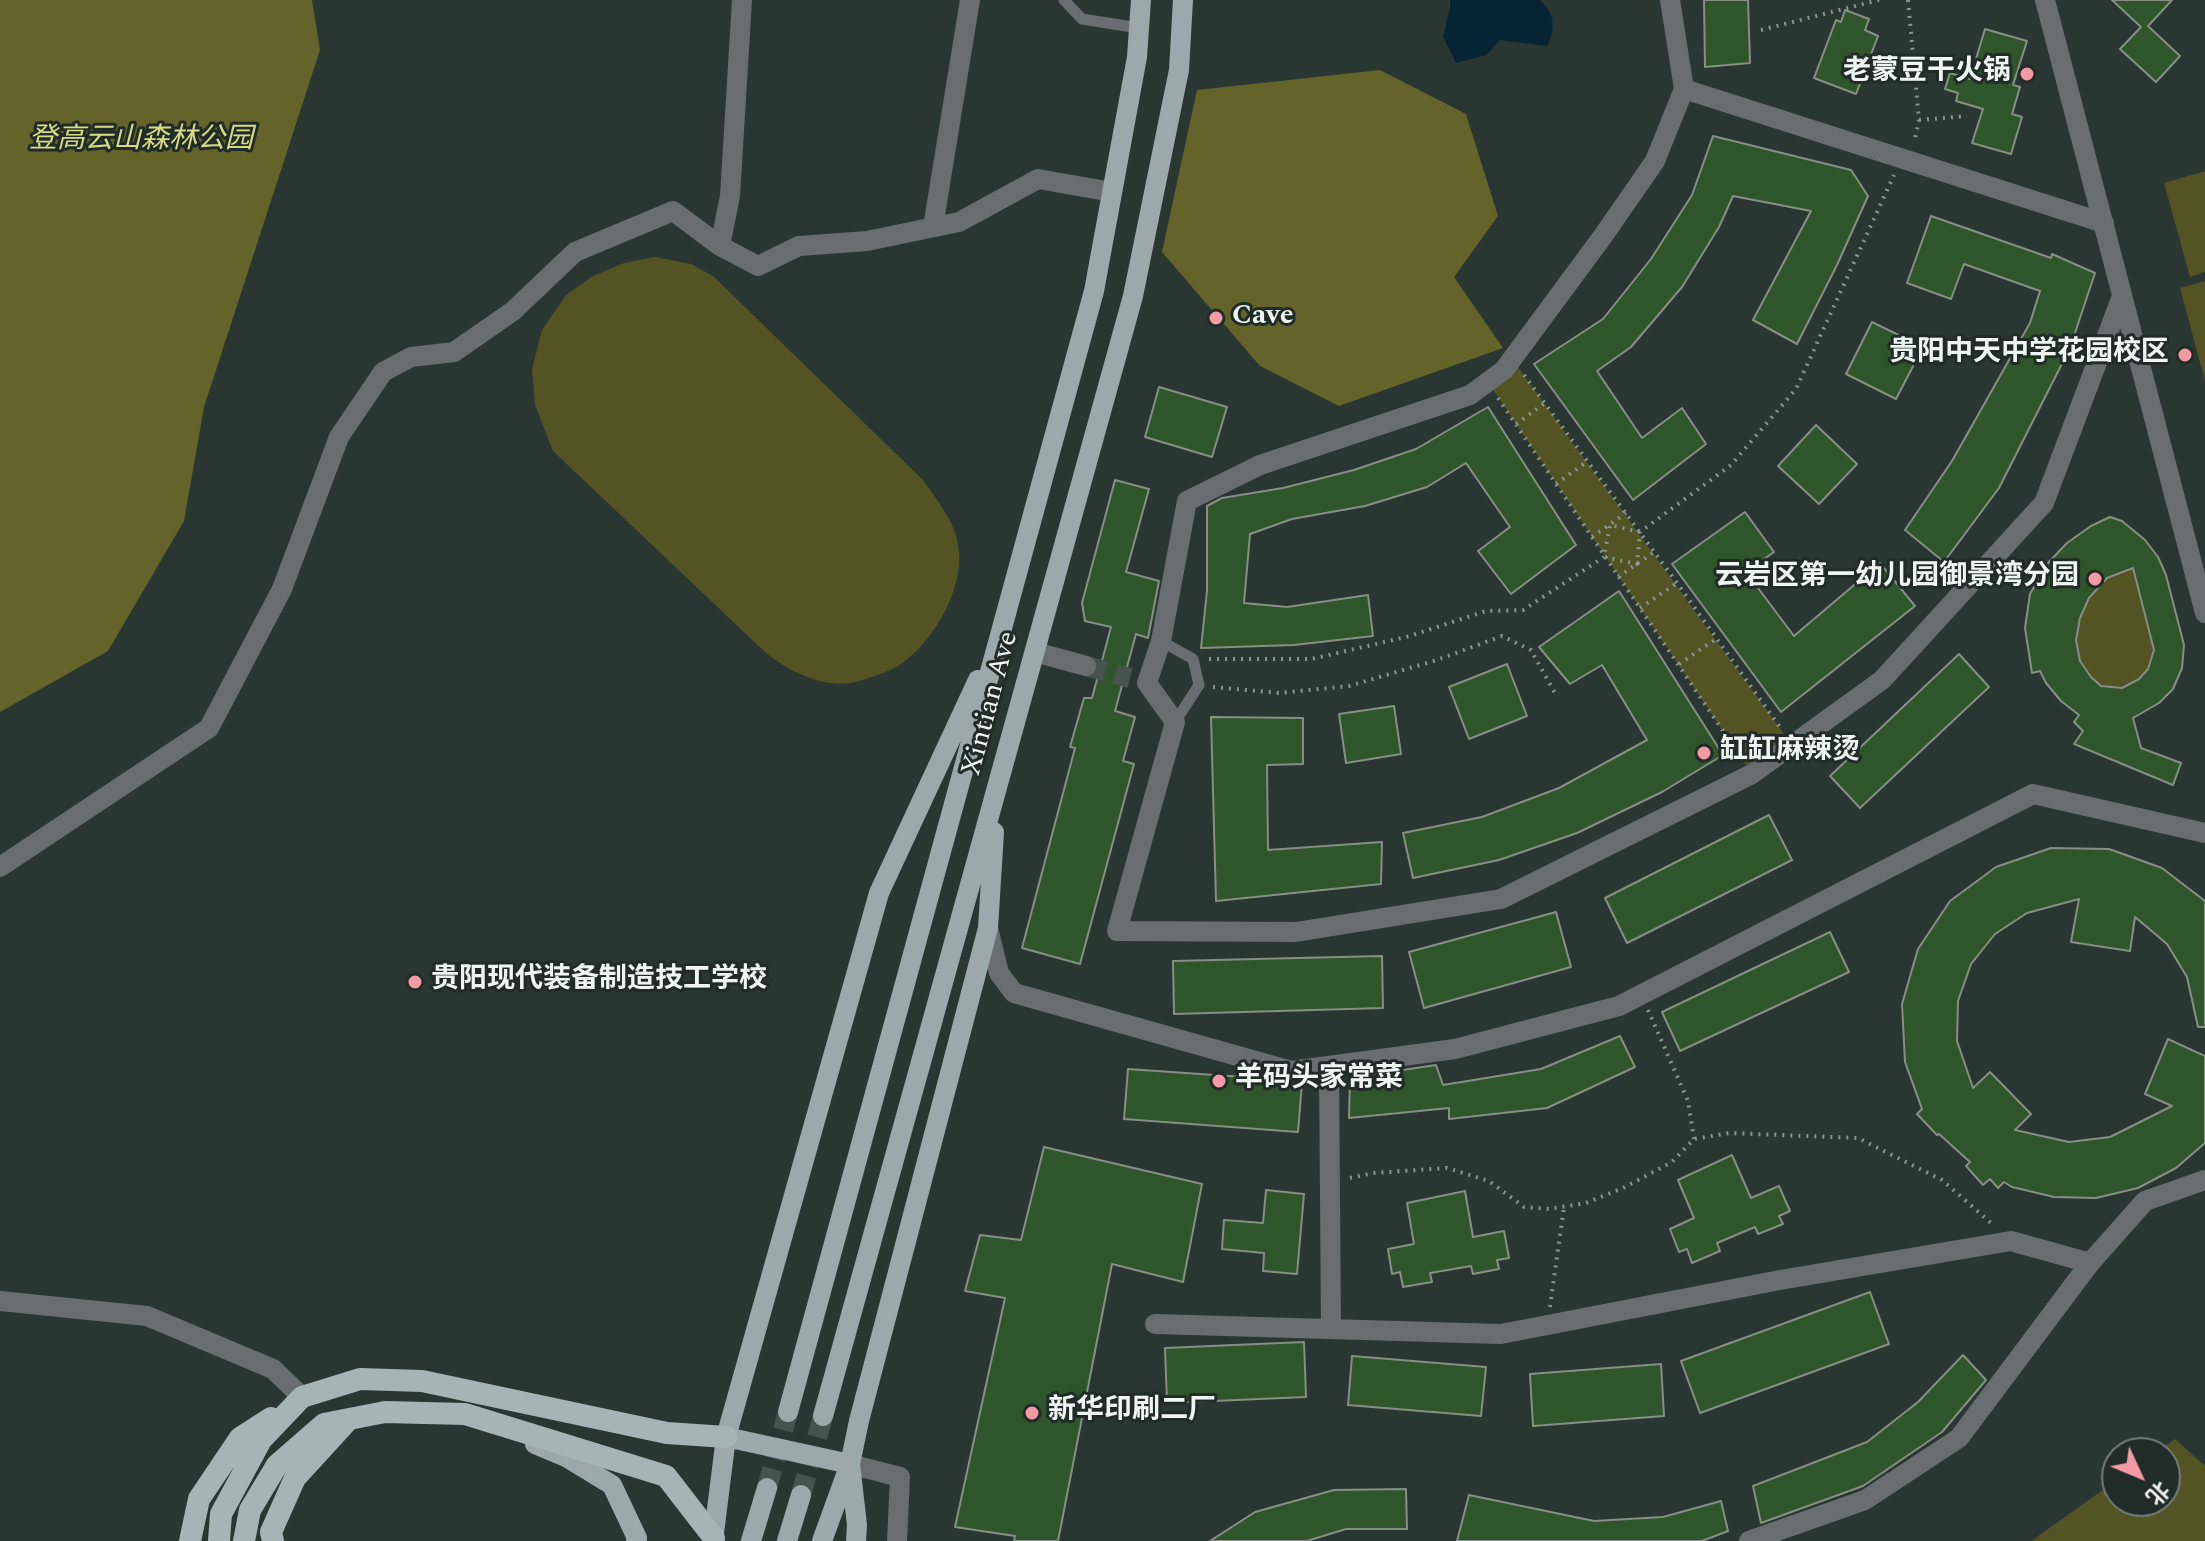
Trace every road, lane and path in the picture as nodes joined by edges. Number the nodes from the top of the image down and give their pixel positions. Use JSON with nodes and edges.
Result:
{"nodes":[{"id":1,"x":742,"y":0,"type":"edge"},
{"id":2,"x":970,"y":0,"type":"edge"},
{"id":3,"x":1064,"y":0,"type":"edge"},
{"id":4,"x":1141,"y":0,"type":"edge"},
{"id":5,"x":1183,"y":0,"type":"edge"},
{"id":6,"x":1670,"y":0,"type":"edge"},
{"id":7,"x":1879,"y":0,"type":"edge"},
{"id":8,"x":1908,"y":0,"type":"edge"},
{"id":9,"x":2045,"y":0,"type":"edge"},
{"id":10,"x":1139,"y":28,"type":"junction"},
{"id":11,"x":1761,"y":30,"type":"dead end"},
{"id":12,"x":1684,"y":89,"type":"junction"},
{"id":13,"x":1967,"y":116,"type":"dead end"},
{"id":14,"x":1919,"y":120,"type":"junction"},
{"id":15,"x":1906,"y":160,"type":"junction"},
{"id":16,"x":1112,"y":192,"type":"junction"},
{"id":17,"x":2104,"y":223,"type":"junction"},
{"id":18,"x":933,"y":227,"type":"junction"},
{"id":19,"x":720,"y":246,"type":"junction"},
{"id":20,"x":2122,"y":296,"type":"junction"},
{"id":21,"x":1512,"y":359,"type":"junction"},
{"id":22,"x":1488,"y":382,"type":"junction"},
{"id":23,"x":1545,"y":403,"type":"junction"},
{"id":24,"x":1516,"y":424,"type":"junction"},
{"id":25,"x":1588,"y":461,"type":"junction"},
{"id":26,"x":1556,"y":484,"type":"junction"},
{"id":27,"x":1626,"y":513,"type":"junction"},
{"id":28,"x":1610,"y":525,"type":"junction"},
{"id":29,"x":1640,"y":532,"type":"junction"},
{"id":30,"x":1591,"y":537,"type":"junction"},
{"id":31,"x":1654,"y":552,"type":"junction"},
{"id":32,"x":1604,"y":557,"type":"junction"},
{"id":33,"x":1637,"y":564,"type":"junction"},
{"id":34,"x":1618,"y":577,"type":"junction"},
{"id":35,"x":1677,"y":583,"type":"junction"},
{"id":36,"x":1640,"y":608,"type":"junction"},
{"id":37,"x":2205,"y":613,"type":"edge"},
{"id":38,"x":1003,"y":625,"type":"junction"},
{"id":39,"x":1716,"y":639,"type":"junction"},
{"id":40,"x":1161,"y":641,"type":"junction"},
{"id":41,"x":1035,"y":652,"type":"junction"},
{"id":42,"x":1193,"y":659,"type":"junction"},
{"id":43,"x":1678,"y":665,"type":"junction"},
{"id":44,"x":1086,"y":666,"type":"tunnel mouth"},
{"id":45,"x":1199,"y":685,"type":"junction"},
{"id":46,"x":1556,"y":695,"type":"dead end"},
{"id":47,"x":1175,"y":722,"type":"junction"},
{"id":48,"x":1792,"y":745,"type":"junction"},
{"id":49,"x":1752,"y":774,"type":"junction"},
{"id":50,"x":997,"y":791,"type":"junction"},
{"id":51,"x":2205,"y":833,"type":"edge"},
{"id":52,"x":0,"y":867,"type":"edge"},
{"id":53,"x":988,"y":928,"type":"junction"},
{"id":54,"x":1641,"y":995,"type":"junction"},
{"id":55,"x":1329,"y":1066,"type":"junction"},
{"id":56,"x":1694,"y":1139,"type":"junction"},
{"id":57,"x":2205,"y":1180,"type":"edge"},
{"id":58,"x":1330,"y":1183,"type":"junction"},
{"id":59,"x":1564,"y":1207,"type":"junction"},
{"id":60,"x":2011,"y":1241,"type":"junction"},
{"id":61,"x":2090,"y":1263,"type":"junction"},
{"id":62,"x":0,"y":1301,"type":"edge"},
{"id":63,"x":1155,"y":1324,"type":"dead end"},
{"id":64,"x":1547,"y":1325,"type":"junction"},
{"id":65,"x":1331,"y":1329,"type":"junction"},
{"id":66,"x":302,"y":1397,"type":"junction"},
{"id":67,"x":788,"y":1412,"type":"tunnel mouth"},
{"id":68,"x":465,"y":1414,"type":"junction"},
{"id":69,"x":823,"y":1416,"type":"tunnel mouth"},
{"id":70,"x":349,"y":1419,"type":"junction"},
{"id":71,"x":726,"y":1437,"type":"junction"},
{"id":72,"x":850,"y":1464,"type":"junction"},
{"id":73,"x":767,"y":1488,"type":"tunnel mouth"},
{"id":74,"x":801,"y":1495,"type":"tunnel mouth"},
{"id":75,"x":714,"y":1539,"type":"edge"},
{"id":76,"x":190,"y":1541,"type":"edge"},
{"id":77,"x":219,"y":1541,"type":"edge"},
{"id":78,"x":244,"y":1541,"type":"edge"},
{"id":79,"x":273,"y":1541,"type":"edge"},
{"id":80,"x":636,"y":1541,"type":"edge"},
{"id":81,"x":751,"y":1541,"type":"edge"},
{"id":82,"x":787,"y":1541,"type":"edge"},
{"id":83,"x":822,"y":1541,"type":"edge"},
{"id":84,"x":856,"y":1541,"type":"edge"},
{"id":85,"x":897,"y":1541,"type":"edge"},
{"id":86,"x":1749,"y":1541,"type":"edge"}],
"edges":[{"from":1,"to":19,"type":"street"},
{"from":2,"to":18,"type":"street"},
{"from":3,"to":10,"type":"lane"},
{"from":4,"to":10,"type":"main road","name":"Xintian Ave"},
{"from":5,"to":41,"type":"main road","name":"Xintian Ave"},
{"from":6,"to":12,"type":"street"},
{"from":7,"to":11,"type":"path"},
{"from":8,"to":14,"type":"path"},
{"from":9,"to":17,"type":"street"},
{"from":10,"to":16,"type":"main road","name":"Xintian Ave"},
{"from":12,"to":15,"type":"street"},
{"from":12,"to":21,"type":"street"},
{"from":13,"to":14,"type":"path"},
{"from":14,"to":15,"type":"path"},
{"from":15,"to":17,"type":"street"},
{"from":15,"to":29,"type":"path"},
{"from":16,"to":18,"type":"street"},
{"from":16,"to":38,"type":"main road","name":"Xintian Ave"},
{"from":17,"to":20,"type":"street"},
{"from":18,"to":19,"type":"street"},
{"from":19,"to":52,"type":"street"},
{"from":20,"to":37,"type":"street"},
{"from":20,"to":48,"type":"street"},
{"from":21,"to":22,"type":"street"},
{"from":21,"to":23,"type":"path"},
{"from":22,"to":24,"type":"path"},
{"from":22,"to":40,"type":"street"},
{"from":23,"to":24,"type":"path"},
{"from":23,"to":25,"type":"path"},
{"from":24,"to":26,"type":"path"},
{"from":25,"to":26,"type":"path"},
{"from":25,"to":27,"type":"path"},
{"from":26,"to":30,"type":"path"},
{"from":27,"to":28,"type":"path"},
{"from":27,"to":29,"type":"path"},
{"from":28,"to":29,"type":"path"},
{"from":28,"to":30,"type":"path"},
{"from":28,"to":32,"type":"path"},
{"from":29,"to":31,"type":"path"},
{"from":29,"to":33,"type":"path"},
{"from":30,"to":32,"type":"path"},
{"from":31,"to":33,"type":"path"},
{"from":31,"to":35,"type":"path"},
{"from":32,"to":33,"type":"path"},
{"from":32,"to":34,"type":"path"},
{"from":32,"to":42,"type":"path"},
{"from":33,"to":34,"type":"path"},
{"from":34,"to":36,"type":"path"},
{"from":35,"to":36,"type":"path"},
{"from":35,"to":39,"type":"path"},
{"from":36,"to":43,"type":"path"},
{"from":38,"to":67,"type":"main road","name":"Xintian Ave"},
{"from":38,"to":71,"type":"main road"},
{"from":39,"to":43,"type":"path"},
{"from":39,"to":48,"type":"path"},
{"from":40,"to":42,"type":"lane"},
{"from":40,"to":47,"type":"street"},
{"from":41,"to":44,"type":"street"},
{"from":41,"to":50,"type":"main road","name":"Xintian Ave"},
{"from":42,"to":45,"type":"lane"},
{"from":43,"to":49,"type":"path"},
{"from":45,"to":46,"type":"path"},
{"from":45,"to":47,"type":"lane"},
{"from":47,"to":49,"type":"street"},
{"from":48,"to":49,"type":"street"},
{"from":50,"to":53,"type":"main road"},
{"from":50,"to":69,"type":"main road","name":"Xintian Ave"},
{"from":51,"to":54,"type":"street"},
{"from":53,"to":55,"type":"street"},
{"from":53,"to":72,"type":"main road"},
{"from":54,"to":55,"type":"street"},
{"from":54,"to":56,"type":"path"},
{"from":55,"to":58,"type":"street"},
{"from":56,"to":59,"type":"path"},
{"from":56,"to":60,"type":"path"},
{"from":57,"to":61,"type":"street"},
{"from":58,"to":59,"type":"path"},
{"from":58,"to":65,"type":"street"},
{"from":59,"to":64,"type":"path"},
{"from":60,"to":61,"type":"street"},
{"from":60,"to":64,"type":"street"},
{"from":61,"to":86,"type":"street"},
{"from":62,"to":66,"type":"street"},
{"from":63,"to":65,"type":"street"},
{"from":64,"to":65,"type":"street"},
{"from":66,"to":71,"type":"highway"},
{"from":66,"to":76,"type":"highway"},
{"from":66,"to":77,"type":"highway"},
{"from":68,"to":70,"type":"highway"},
{"from":68,"to":75,"type":"highway"},
{"from":68,"to":80,"type":"main road"},
{"from":70,"to":78,"type":"highway"},
{"from":70,"to":79,"type":"highway"},
{"from":71,"to":72,"type":"main road"},
{"from":71,"to":75,"type":"main road"},
{"from":72,"to":83,"type":"main road"},
{"from":72,"to":84,"type":"main road"},
{"from":72,"to":85,"type":"street"},
{"from":73,"to":81,"type":"main road"},
{"from":74,"to":82,"type":"main road"}]}
